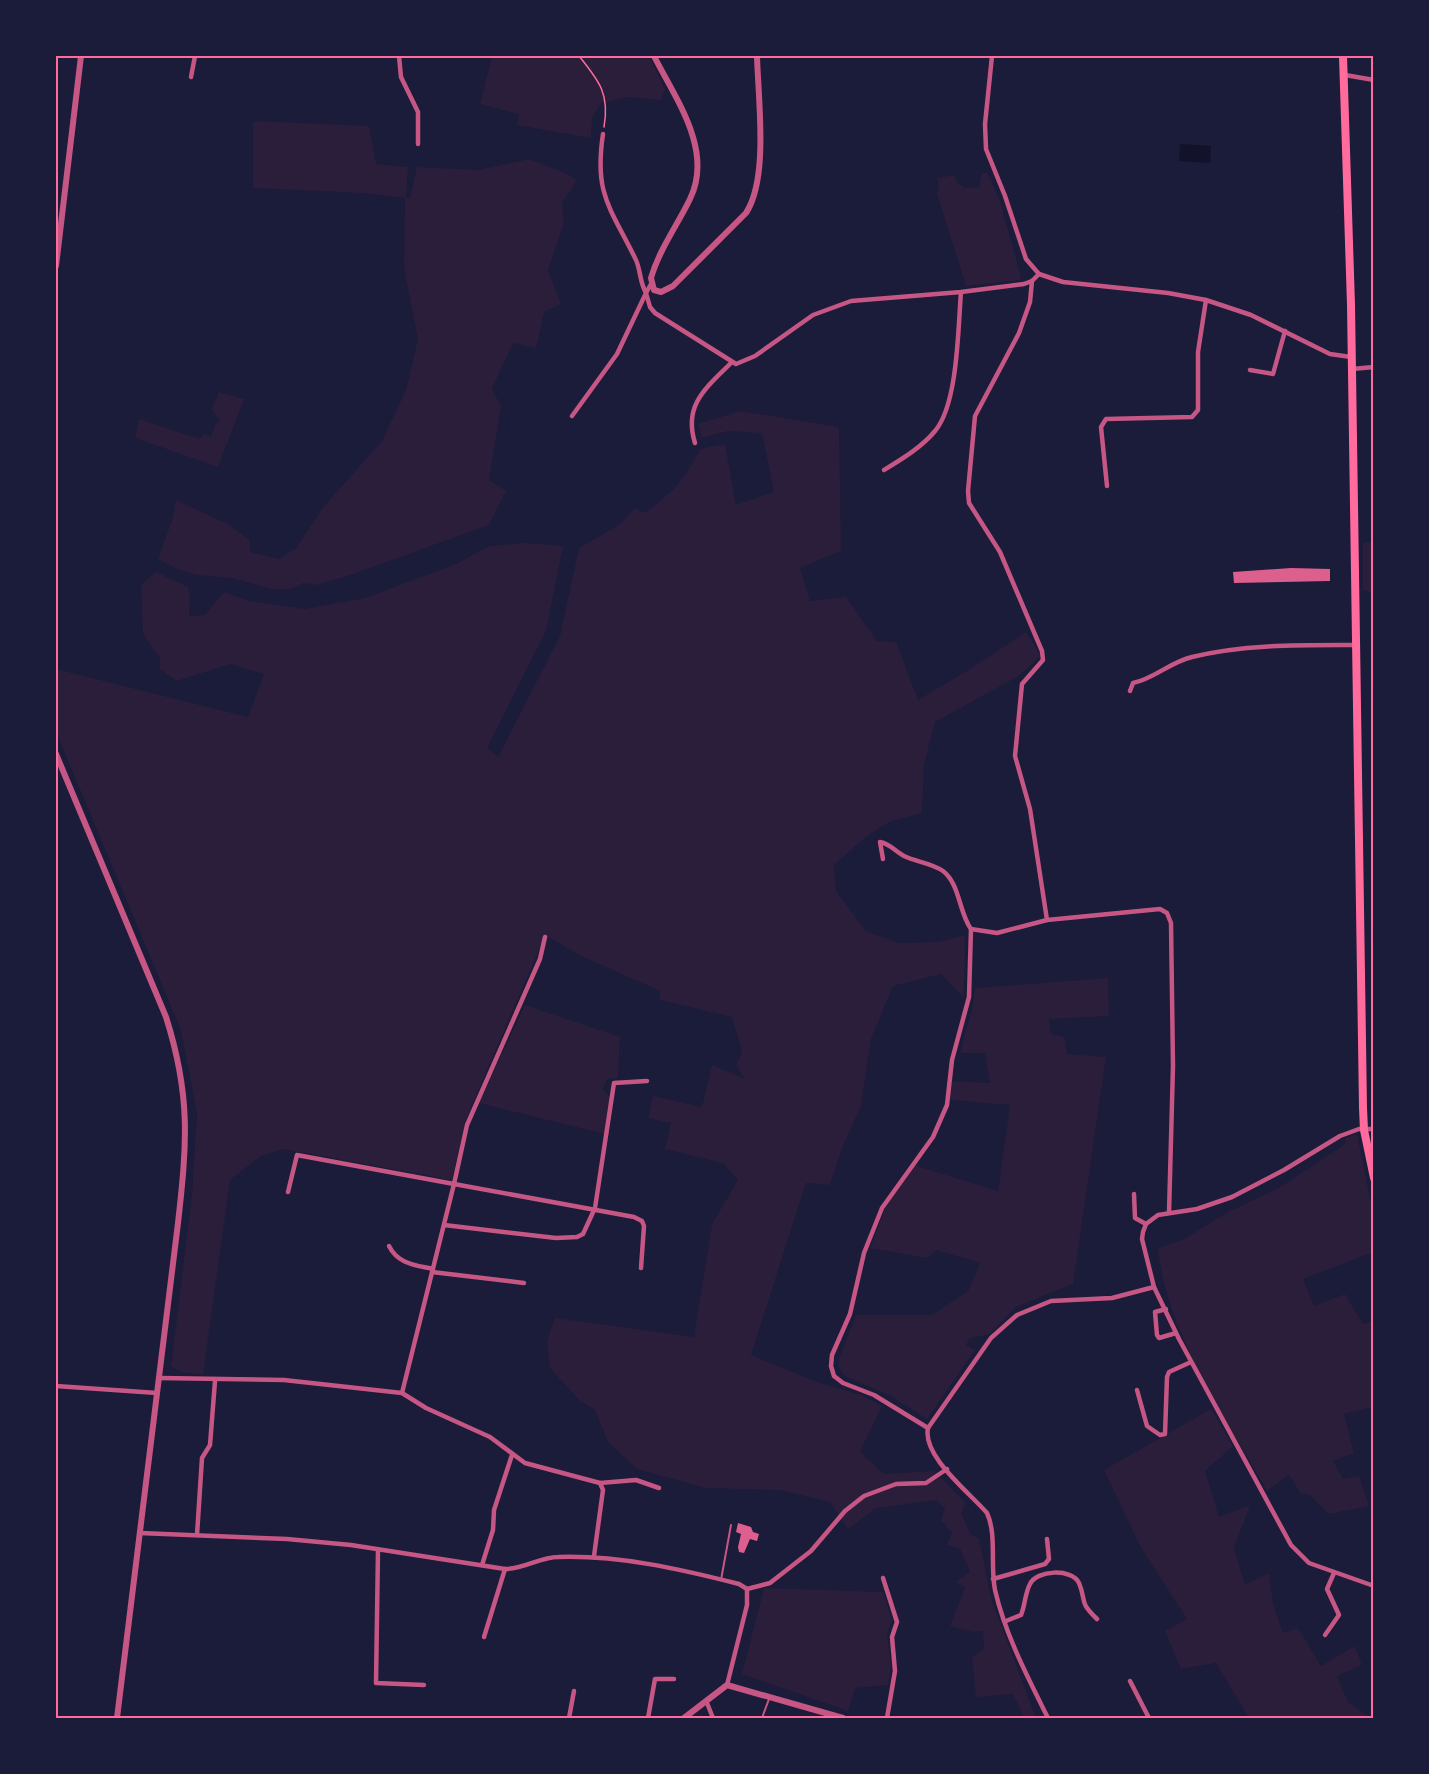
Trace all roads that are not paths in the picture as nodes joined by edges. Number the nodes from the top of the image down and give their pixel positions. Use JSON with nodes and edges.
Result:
{"nodes":[{"id":1,"x":81,"y":56,"type":"edge"},
{"id":2,"x":195,"y":56,"type":"edge"},
{"id":3,"x":399,"y":56,"type":"edge"},
{"id":4,"x":654,"y":56,"type":"edge"},
{"id":5,"x":757,"y":56,"type":"edge"},
{"id":6,"x":992,"y":56,"type":"edge"},
{"id":7,"x":1343,"y":56,"type":"edge"},
{"id":8,"x":1345,"y":75,"type":"junction"},
{"id":9,"x":191,"y":77,"type":"dead end"},
{"id":10,"x":1374,"y":80,"type":"edge"},
{"id":11,"x":603,"y":134,"type":"road end"},
{"id":12,"x":418,"y":144,"type":"dead end"},
{"id":13,"x":56,"y":266,"type":"edge"},
{"id":14,"x":1039,"y":273,"type":"junction"},
{"id":15,"x":1032,"y":281,"type":"junction"},
{"id":16,"x":651,"y":284,"type":"junction"},
{"id":17,"x":962,"y":292,"type":"junction"},
{"id":18,"x":646,"y":293,"type":"junction"},
{"id":19,"x":1206,"y":300,"type":"junction"},
{"id":20,"x":1285,"y":331,"type":"junction"},
{"id":21,"x":1351,"y":357,"type":"junction"},
{"id":22,"x":731,"y":363,"type":"junction"},
{"id":23,"x":1374,"y":367,"type":"edge"},
{"id":24,"x":1351,"y":369,"type":"junction"},
{"id":25,"x":1250,"y":370,"type":"dead end"},
{"id":26,"x":572,"y":416,"type":"dead end"},
{"id":27,"x":696,"y":443,"type":"dead end"},
{"id":28,"x":884,"y":470,"type":"dead end"},
{"id":29,"x":1107,"y":486,"type":"dead end"},
{"id":30,"x":1357,"y":645,"type":"junction"},
{"id":31,"x":1130,"y":691,"type":"dead end"},
{"id":32,"x":56,"y":754,"type":"edge"},
{"id":33,"x":883,"y":860,"type":"dead end"},
{"id":34,"x":1047,"y":920,"type":"junction"},
{"id":35,"x":971,"y":929,"type":"junction"},
{"id":36,"x":545,"y":937,"type":"dead end"},
{"id":37,"x":647,"y":1081,"type":"dead end"},
{"id":38,"x":1374,"y":1129,"type":"edge"},
{"id":39,"x":1364,"y":1130,"type":"junction"},
{"id":40,"x":1374,"y":1178,"type":"edge"},
{"id":41,"x":454,"y":1184,"type":"junction"},
{"id":42,"x":288,"y":1192,"type":"dead end"},
{"id":43,"x":1134,"y":1194,"type":"dead end"},
{"id":44,"x":595,"y":1208,"type":"junction"},
{"id":45,"x":1169,"y":1213,"type":"junction"},
{"id":46,"x":1146,"y":1224,"type":"junction"},
{"id":47,"x":444,"y":1225,"type":"junction"},
{"id":48,"x":389,"y":1246,"type":"dead end"},
{"id":49,"x":640,"y":1268,"type":"dead end"},
{"id":50,"x":433,"y":1270,"type":"junction"},
{"id":51,"x":524,"y":1283,"type":"dead end"},
{"id":52,"x":1154,"y":1287,"type":"junction"},
{"id":53,"x":1166,"y":1309,"type":"junction"},
{"id":54,"x":1176,"y":1333,"type":"junction"},
{"id":55,"x":1191,"y":1362,"type":"junction"},
{"id":56,"x":159,"y":1378,"type":"junction"},
{"id":57,"x":215,"y":1381,"type":"junction"},
{"id":58,"x":56,"y":1386,"type":"edge"},
{"id":59,"x":1137,"y":1390,"type":"dead end"},
{"id":60,"x":157,"y":1393,"type":"junction"},
{"id":61,"x":402,"y":1394,"type":"junction"},
{"id":62,"x":928,"y":1428,"type":"junction"},
{"id":63,"x":512,"y":1455,"type":"junction"},
{"id":64,"x":946,"y":1469,"type":"junction"},
{"id":65,"x":600,"y":1483,"type":"junction"},
{"id":66,"x":659,"y":1488,"type":"dead end"},
{"id":67,"x":731,"y":1525,"type":"dead end"},
{"id":68,"x":140,"y":1533,"type":"junction"},
{"id":69,"x":197,"y":1536,"type":"junction"},
{"id":70,"x":1047,"y":1539,"type":"dead end"},
{"id":71,"x":378,"y":1550,"type":"junction"},
{"id":72,"x":594,"y":1556,"type":"junction"},
{"id":73,"x":482,"y":1565,"type":"junction"},
{"id":74,"x":505,"y":1569,"type":"junction"},
{"id":75,"x":1334,"y":1573,"type":"junction"},
{"id":76,"x":883,"y":1578,"type":"dead end"},
{"id":77,"x":993,"y":1579,"type":"junction"},
{"id":78,"x":721,"y":1580,"type":"junction"},
{"id":79,"x":1374,"y":1586,"type":"edge"},
{"id":80,"x":747,"y":1589,"type":"junction"},
{"id":81,"x":1097,"y":1619,"type":"dead end"},
{"id":82,"x":1006,"y":1621,"type":"junction"},
{"id":83,"x":1325,"y":1635,"type":"dead end"},
{"id":84,"x":484,"y":1637,"type":"dead end"},
{"id":85,"x":674,"y":1679,"type":"dead end"},
{"id":86,"x":1130,"y":1681,"type":"dead end"},
{"id":87,"x":424,"y":1685,"type":"dead end"},
{"id":88,"x":727,"y":1685,"type":"junction"},
{"id":89,"x":574,"y":1691,"type":"dead end"},
{"id":90,"x":770,"y":1696,"type":"junction"},
{"id":91,"x":707,"y":1702,"type":"junction"},
{"id":92,"x":117,"y":1719,"type":"edge"},
{"id":93,"x":569,"y":1719,"type":"edge"},
{"id":94,"x":648,"y":1719,"type":"edge"},
{"id":95,"x":684,"y":1719,"type":"edge"},
{"id":96,"x":713,"y":1719,"type":"edge"},
{"id":97,"x":762,"y":1719,"type":"edge"},
{"id":98,"x":843,"y":1719,"type":"edge"},
{"id":99,"x":887,"y":1719,"type":"edge"},
{"id":100,"x":1048,"y":1719,"type":"edge"},
{"id":101,"x":1149,"y":1719,"type":"edge"}],
"edges":[{"from":1,"to":13,"type":"street"},
{"from":2,"to":9,"type":"street"},
{"from":3,"to":12,"type":"street"},
{"from":4,"to":16,"type":"street"},
{"from":5,"to":16,"type":"street"},
{"from":6,"to":14,"type":"street"},
{"from":7,"to":8,"type":"main road"},
{"from":8,"to":10,"type":"street"},
{"from":8,"to":21,"type":"main road"},
{"from":11,"to":18,"type":"street"},
{"from":14,"to":15,"type":"street"},
{"from":14,"to":19,"type":"street"},
{"from":15,"to":17,"type":"street"},
{"from":15,"to":34,"type":"street"},
{"from":16,"to":18,"type":"street"},
{"from":17,"to":22,"type":"street"},
{"from":17,"to":28,"type":"street"},
{"from":18,"to":22,"type":"street"},
{"from":18,"to":26,"type":"street"},
{"from":19,"to":20,"type":"street"},
{"from":19,"to":29,"type":"street"},
{"from":20,"to":21,"type":"street"},
{"from":20,"to":25,"type":"street"},
{"from":21,"to":24,"type":"main road"},
{"from":22,"to":27,"type":"street"},
{"from":23,"to":24,"type":"street"},
{"from":24,"to":30,"type":"main road"},
{"from":30,"to":31,"type":"street"},
{"from":30,"to":39,"type":"main road"},
{"from":32,"to":56,"type":"street"},
{"from":33,"to":35,"type":"street"},
{"from":34,"to":35,"type":"street"},
{"from":34,"to":45,"type":"street"},
{"from":35,"to":62,"type":"street"},
{"from":36,"to":41,"type":"street"},
{"from":37,"to":44,"type":"street"},
{"from":38,"to":39,"type":"street"},
{"from":39,"to":40,"type":"main road"},
{"from":39,"to":45,"type":"street"},
{"from":41,"to":42,"type":"street"},
{"from":41,"to":44,"type":"street"},
{"from":41,"to":47,"type":"street"},
{"from":43,"to":46,"type":"street"},
{"from":44,"to":47,"type":"street"},
{"from":44,"to":49,"type":"street"},
{"from":45,"to":46,"type":"street"},
{"from":46,"to":52,"type":"street"},
{"from":47,"to":50,"type":"street"},
{"from":48,"to":50,"type":"street"},
{"from":50,"to":51,"type":"street"},
{"from":50,"to":61,"type":"street"},
{"from":52,"to":53,"type":"street"},
{"from":52,"to":62,"type":"street"},
{"from":53,"to":54,"type":"street"},
{"from":53,"to":54,"type":"street"},
{"from":54,"to":55,"type":"street"},
{"from":55,"to":59,"type":"street"},
{"from":55,"to":75,"type":"street"},
{"from":56,"to":57,"type":"street"},
{"from":56,"to":60,"type":"street"},
{"from":57,"to":61,"type":"street"},
{"from":57,"to":69,"type":"street"},
{"from":58,"to":60,"type":"street"},
{"from":60,"to":68,"type":"street"},
{"from":61,"to":63,"type":"street"},
{"from":62,"to":64,"type":"street"},
{"from":63,"to":65,"type":"street"},
{"from":63,"to":73,"type":"street"},
{"from":64,"to":77,"type":"street"},
{"from":64,"to":80,"type":"street"},
{"from":65,"to":66,"type":"street"},
{"from":65,"to":72,"type":"street"},
{"from":67,"to":78,"type":"lane"},
{"from":68,"to":69,"type":"street"},
{"from":68,"to":92,"type":"street"},
{"from":69,"to":71,"type":"street"},
{"from":70,"to":77,"type":"street"},
{"from":71,"to":73,"type":"street"},
{"from":71,"to":87,"type":"street"},
{"from":72,"to":74,"type":"street"},
{"from":72,"to":78,"type":"street"},
{"from":73,"to":74,"type":"street"},
{"from":74,"to":84,"type":"street"},
{"from":75,"to":79,"type":"street"},
{"from":75,"to":83,"type":"street"},
{"from":76,"to":99,"type":"street"},
{"from":77,"to":82,"type":"street"},
{"from":78,"to":80,"type":"street"},
{"from":80,"to":88,"type":"street"},
{"from":81,"to":82,"type":"street"},
{"from":82,"to":100,"type":"street"},
{"from":85,"to":94,"type":"street"},
{"from":86,"to":101,"type":"street"},
{"from":88,"to":90,"type":"street"},
{"from":88,"to":91,"type":"street"},
{"from":89,"to":93,"type":"street"},
{"from":90,"to":97,"type":"lane"},
{"from":90,"to":98,"type":"street"},
{"from":91,"to":95,"type":"street"},
{"from":91,"to":96,"type":"street"}]}
